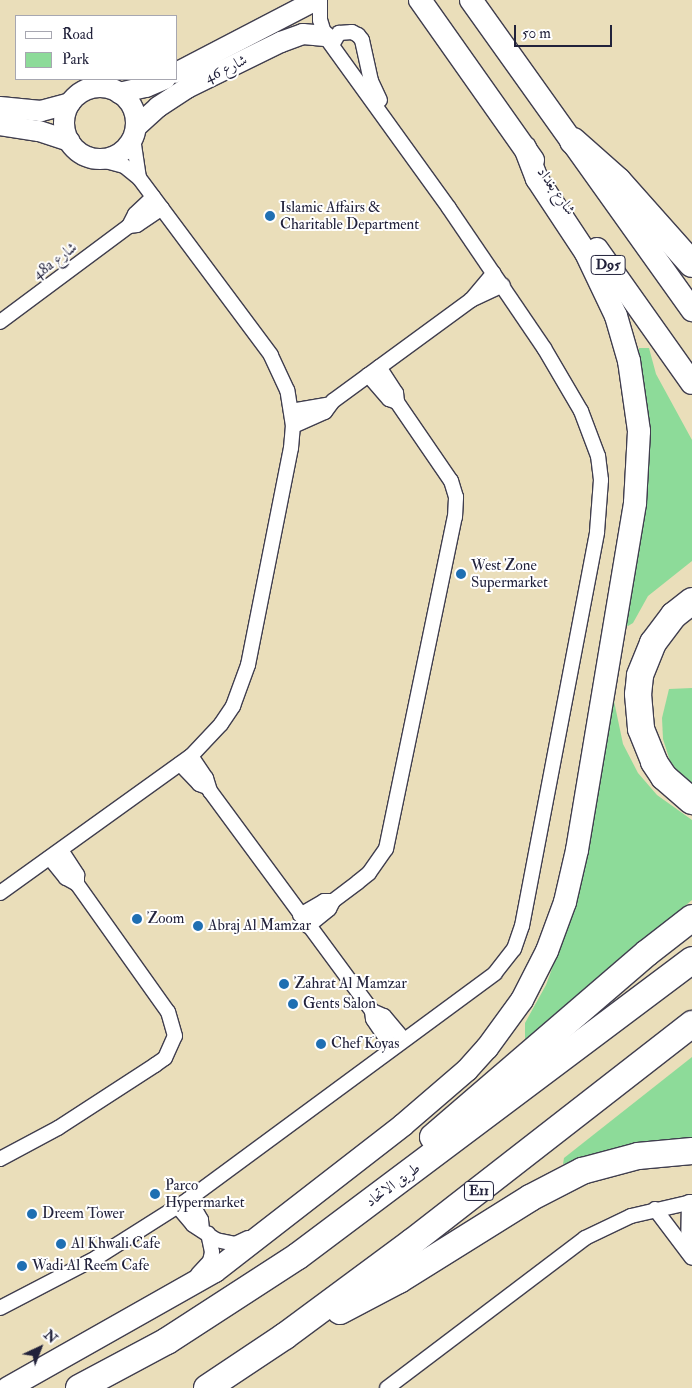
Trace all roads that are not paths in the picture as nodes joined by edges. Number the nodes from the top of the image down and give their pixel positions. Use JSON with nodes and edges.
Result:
{"nodes":[{"id":1,"x":316,"y":0,"type":"edge"},
{"id":2,"x":320,"y":0,"type":"edge"},
{"id":3,"x":420,"y":0,"type":"edge"},
{"id":4,"x":471,"y":0,"type":"edge"},
{"id":5,"x":329,"y":41,"type":"junction"},
{"id":6,"x":178,"y":72,"type":"edge"},
{"id":7,"x":163,"y":80,"type":"edge"},
{"id":8,"x":119,"y":93,"type":"junction"},
{"id":9,"x":70,"y":103,"type":"junction"},
{"id":10,"x":0,"y":107,"type":"edge"},
{"id":11,"x":0,"y":125,"type":"edge"},
{"id":12,"x":135,"y":132,"type":"junction"},
{"id":13,"x":68,"y":141,"type":"junction"},
{"id":14,"x":573,"y":141,"type":"junction"},
{"id":15,"x":403,"y":143,"type":"junction"},
{"id":16,"x":525,"y":147,"type":"junction"},
{"id":17,"x":102,"y":160,"type":"junction"},
{"id":18,"x":139,"y":178,"type":"junction"},
{"id":19,"x":158,"y":203,"type":"junction"},
{"id":20,"x":692,"y":264,"type":"edge"},
{"id":21,"x":494,"y":273,"type":"junction"},
{"id":22,"x":503,"y":285,"type":"junction"},
{"id":23,"x":471,"y":300,"type":"junction"},
{"id":24,"x":692,"y":310,"type":"edge"},
{"id":25,"x":0,"y":322,"type":"edge"},
{"id":26,"x":373,"y":371,"type":"junction"},
{"id":27,"x":692,"y":382,"type":"edge"},
{"id":28,"x":292,"y":418,"type":"junction"},
{"id":29,"x":692,"y":601,"type":"edge"},
{"id":30,"x":186,"y":760,"type":"junction"},
{"id":31,"x":692,"y":801,"type":"edge"},
{"id":32,"x":56,"y":854,"type":"junction"},
{"id":33,"x":0,"y":893,"type":"edge"},
{"id":34,"x":692,"y":918,"type":"edge"},
{"id":35,"x":304,"y":921,"type":"junction"},
{"id":36,"x":692,"y":960,"type":"edge"},
{"id":37,"x":692,"y":1024,"type":"edge"},
{"id":38,"x":398,"y":1043,"type":"junction"},
{"id":39,"x":692,"y":1151,"type":"edge"},
{"id":40,"x":0,"y":1159,"type":"edge"},
{"id":41,"x":691,"y":1202,"type":"edge"},
{"id":42,"x":184,"y":1203,"type":"junction"},
{"id":43,"x":656,"y":1209,"type":"junction"},
{"id":44,"x":344,"y":1222,"type":"junction"},
{"id":45,"x":280,"y":1224,"type":"junction"},
{"id":46,"x":205,"y":1231,"type":"junction"},
{"id":47,"x":690,"y":1255,"type":"edge"},
{"id":48,"x":170,"y":1296,"type":"junction"},
{"id":49,"x":0,"y":1308,"type":"edge"},
{"id":50,"x":285,"y":1336,"type":"junction"},
{"id":51,"x":8,"y":1388,"type":"edge"},
{"id":52,"x":79,"y":1388,"type":"edge"},
{"id":53,"x":206,"y":1388,"type":"edge"},
{"id":54,"x":388,"y":1388,"type":"edge"}],
"edges":[{"from":1,"to":6,"type":"street","name":"شارع 46"},
{"from":2,"to":5,"type":"street"},
{"from":3,"to":16,"type":"main road","name":"شارع بغداد","number":"D95"},
{"from":4,"to":14,"type":"main road","number":"D95"},
{"from":5,"to":12,"type":"street","name":"شارع 46"},
{"from":5,"to":15,"type":"street"},
{"from":5,"to":15,"type":"street"},
{"from":7,"to":8,"type":"street"},
{"from":8,"to":9,"type":"street"},
{"from":8,"to":12,"type":"street"},
{"from":9,"to":10,"type":"street"},
{"from":9,"to":13,"type":"street"},
{"from":11,"to":13,"type":"street"},
{"from":12,"to":17,"type":"street"},
{"from":12,"to":18,"type":"street"},
{"from":13,"to":17,"type":"street"},
{"from":14,"to":20,"type":"highway"},
{"from":14,"to":24,"type":"main road","number":"D95"},
{"from":15,"to":21,"type":"street"},
{"from":16,"to":27,"type":"main road","name":"شارع بغداد","number":"D95"},
{"from":16,"to":45,"type":"main road"},
{"from":17,"to":18,"type":"street"},
{"from":18,"to":19,"type":"street"},
{"from":19,"to":25,"type":"street","name":"48a شارع"},
{"from":19,"to":28,"type":"street"},
{"from":21,"to":22,"type":"street"},
{"from":21,"to":23,"type":"street"},
{"from":22,"to":23,"type":"street"},
{"from":22,"to":38,"type":"street"},
{"from":23,"to":26,"type":"street"},
{"from":26,"to":28,"type":"street"},
{"from":26,"to":35,"type":"street"},
{"from":28,"to":30,"type":"street"},
{"from":29,"to":31,"type":"highway"},
{"from":30,"to":32,"type":"street"},
{"from":30,"to":35,"type":"street"},
{"from":32,"to":33,"type":"street"},
{"from":32,"to":40,"type":"street"},
{"from":34,"to":44,"type":"highway"},
{"from":35,"to":38,"type":"street"},
{"from":36,"to":44,"type":"highway","name":"طريق الاتحاد"},
{"from":37,"to":50,"type":"highway","number":"E11"},
{"from":38,"to":42,"type":"street"},
{"from":39,"to":50,"type":"highway"},
{"from":41,"to":43,"type":"street"},
{"from":41,"to":47,"type":"street"},
{"from":42,"to":46,"type":"street"},
{"from":42,"to":49,"type":"street"},
{"from":43,"to":47,"type":"street"},
{"from":43,"to":54,"type":"street"},
{"from":44,"to":52,"type":"highway","name":"طريق الاتحاد"},
{"from":45,"to":46,"type":"street"},
{"from":45,"to":48,"type":"main road"},
{"from":46,"to":48,"type":"street"},
{"from":48,"to":51,"type":"main road"},
{"from":50,"to":53,"type":"highway","number":"E11"}]}
